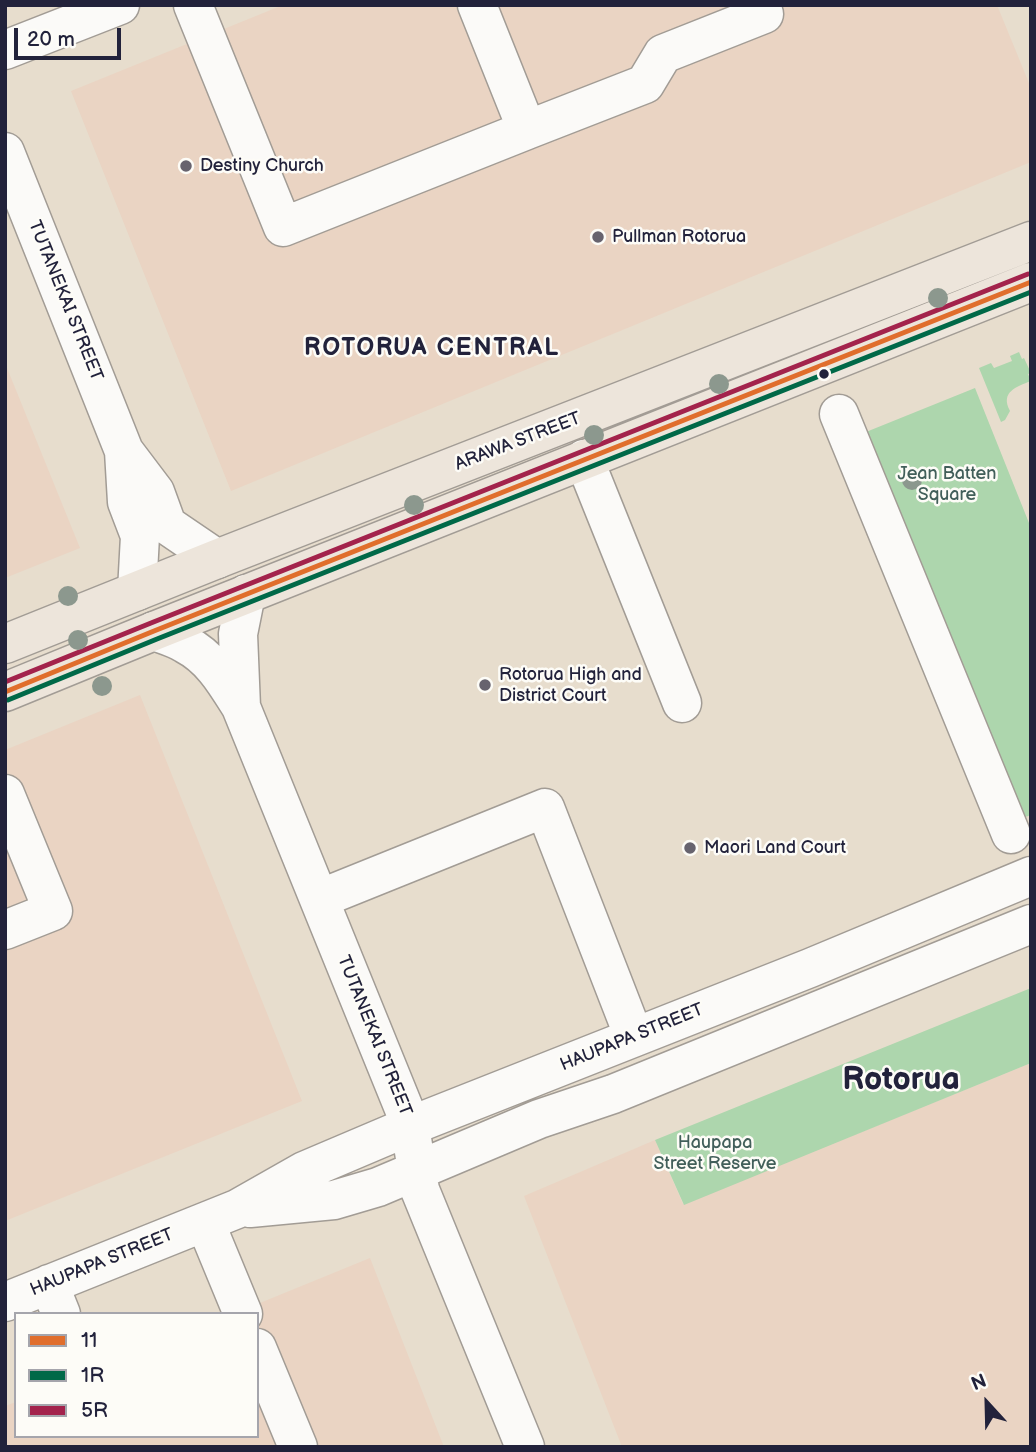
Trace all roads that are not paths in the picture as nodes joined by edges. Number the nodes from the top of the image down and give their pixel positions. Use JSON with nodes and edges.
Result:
{"nodes":[{"id":1,"x":120,"y":5,"type":"edge"},
{"id":2,"x":192,"y":5,"type":"edge"},
{"id":3,"x":477,"y":5,"type":"edge"},
{"id":4,"x":760,"y":5,"type":"edge"},
{"id":5,"x":5,"y":50,"type":"edge"},
{"id":6,"x":527,"y":130,"type":"junction"},
{"id":7,"x":5,"y":152,"type":"edge"},
{"id":8,"x":1031,"y":241,"type":"edge"},
{"id":9,"x":1031,"y":282,"type":"edge"},
{"id":10,"x":852,"y":310,"type":"junction"},
{"id":11,"x":866,"y":348,"type":"junction"},
{"id":12,"x":839,"y":414,"type":"dead end"},
{"id":13,"x":124,"y":452,"type":"junction"},
{"id":14,"x":584,"y":460,"type":"junction"},
{"id":15,"x":217,"y":559,"type":"junction"},
{"id":16,"x":137,"y":591,"type":"junction"},
{"id":17,"x":246,"y":594,"type":"junction"},
{"id":18,"x":153,"y":631,"type":"junction"},
{"id":19,"x":5,"y":644,"type":"edge"},
{"id":20,"x":5,"y":692,"type":"edge"},
{"id":21,"x":682,"y":703,"type":"dead end"},
{"id":22,"x":241,"y":707,"type":"junction"},
{"id":23,"x":5,"y":794,"type":"edge"},
{"id":24,"x":1011,"y":834,"type":"dead end"},
{"id":25,"x":1031,"y":876,"type":"edge"},
{"id":26,"x":319,"y":899,"type":"junction"},
{"id":27,"x":1031,"y":924,"type":"edge"},
{"id":28,"x":5,"y":930,"type":"edge"},
{"id":29,"x":810,"y":968,"type":"junction"},
{"id":30,"x":826,"y":1009,"type":"junction"},
{"id":31,"x":634,"y":1037,"type":"junction"},
{"id":32,"x":410,"y":1126,"type":"junction"},
{"id":33,"x":416,"y":1171,"type":"junction"},
{"id":34,"x":221,"y":1215,"type":"junction"},
{"id":35,"x":28,"y":1293,"type":"edge"},
{"id":36,"x":243,"y":1312,"type":"edge"},
{"id":37,"x":259,"y":1353,"type":"edge"},
{"id":38,"x":298,"y":1447,"type":"edge"},
{"id":39,"x":525,"y":1447,"type":"edge"}],
"edges":[{"from":1,"to":5,"type":"street"},
{"from":2,"to":6,"type":"street"},
{"from":3,"to":6,"type":"street"},
{"from":4,"to":6,"type":"street"},
{"from":7,"to":13,"type":"street","name":"TUTANEKAI STREET"},
{"from":8,"to":10,"type":"main road","name":"ARAWA STREET"},
{"from":9,"to":11,"type":"main road"},
{"from":10,"to":11,"type":"street"},
{"from":10,"to":15,"type":"main road","name":"ARAWA STREET"},
{"from":11,"to":14,"type":"main road"},
{"from":12,"to":24,"type":"street"},
{"from":13,"to":15,"type":"street","name":"TUTANEKAI STREET"},
{"from":13,"to":16,"type":"street","name":"TUTANEKAI STREET"},
{"from":14,"to":17,"type":"main road"},
{"from":14,"to":21,"type":"street"},
{"from":15,"to":16,"type":"main road","name":"ARAWA STREET"},
{"from":16,"to":19,"type":"main road","name":"ARAWA STREET"},
{"from":17,"to":18,"type":"main road"},
{"from":17,"to":22,"type":"street","name":"TUTANEKAI STREET"},
{"from":18,"to":20,"type":"main road"},
{"from":18,"to":22,"type":"street","name":"TUTANEKAI STREET"},
{"from":22,"to":26,"type":"street","name":"TUTANEKAI STREET"},
{"from":23,"to":28,"type":"street"},
{"from":25,"to":29,"type":"street","name":"HAUPAPA STREET"},
{"from":26,"to":31,"type":"street"},
{"from":26,"to":32,"type":"street","name":"TUTANEKAI STREET"},
{"from":27,"to":30,"type":"street","name":"HAUPAPA STREET"},
{"from":29,"to":30,"type":"street"},
{"from":29,"to":31,"type":"street","name":"HAUPAPA STREET"},
{"from":30,"to":33,"type":"street","name":"HAUPAPA STREET"},
{"from":31,"to":32,"type":"street","name":"HAUPAPA STREET"},
{"from":32,"to":33,"type":"street","name":"TUTANEKAI STREET"},
{"from":32,"to":34,"type":"street","name":"HAUPAPA STREET"},
{"from":33,"to":34,"type":"street","name":"HAUPAPA STREET"},
{"from":33,"to":39,"type":"street","name":"TUTANEKAI STREET"},
{"from":34,"to":35,"type":"street","name":"HAUPAPA STREET"},
{"from":34,"to":36,"type":"street"},
{"from":37,"to":38,"type":"street"}]}
